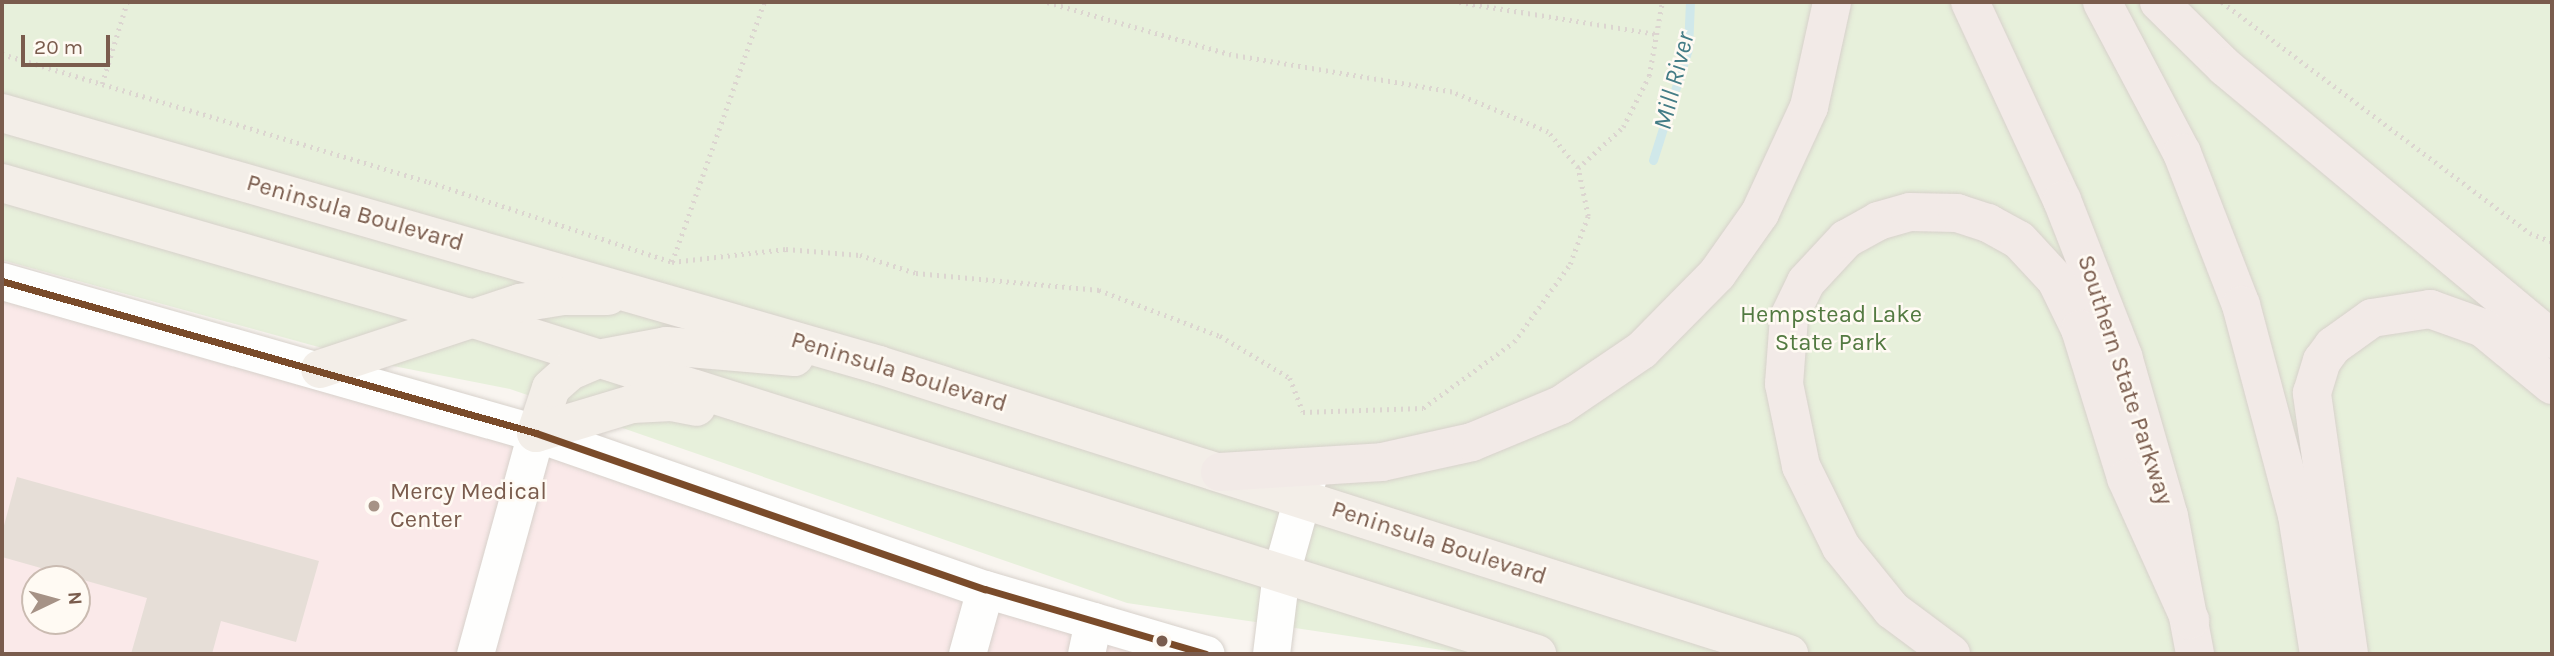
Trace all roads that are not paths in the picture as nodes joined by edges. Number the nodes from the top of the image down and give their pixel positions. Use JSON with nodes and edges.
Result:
{"nodes":[{"id":1,"x":1832,"y":2,"type":"edge"},
{"id":2,"x":1970,"y":2,"type":"edge"},
{"id":3,"x":2102,"y":2,"type":"edge"},
{"id":4,"x":2159,"y":2,"type":"edge"},
{"id":5,"x":2,"y":113,"type":"edge"},
{"id":6,"x":2,"y":183,"type":"edge"},
{"id":7,"x":2,"y":281,"type":"edge"},
{"id":8,"x":652,"y":296,"type":"junction"},
{"id":9,"x":467,"y":317,"type":"junction"},
{"id":10,"x":2552,"y":339,"type":"edge"},
{"id":11,"x":598,"y":359,"type":"junction"},
{"id":12,"x":879,"y":365,"type":"junction"},
{"id":13,"x":320,"y":369,"type":"junction"},
{"id":14,"x":2552,"y":385,"type":"edge"},
{"id":15,"x":536,"y":433,"type":"junction"},
{"id":16,"x":843,"y":436,"type":"junction"},
{"id":17,"x":1220,"y":472,"type":"joint"},
{"id":18,"x":1306,"y":484,"type":"junction"},
{"id":19,"x":1281,"y":573,"type":"junction"},
{"id":20,"x":985,"y":589,"type":"junction"},
{"id":21,"x":1090,"y":637,"type":"edge"},
{"id":22,"x":2192,"y":637,"type":"edge"},
{"id":23,"x":1741,"y":645,"type":"edge"},
{"id":24,"x":475,"y":654,"type":"edge"},
{"id":25,"x":967,"y":654,"type":"edge"},
{"id":26,"x":1206,"y":654,"type":"edge"},
{"id":27,"x":1271,"y":654,"type":"edge"},
{"id":28,"x":1537,"y":654,"type":"edge"},
{"id":29,"x":1789,"y":654,"type":"edge"},
{"id":30,"x":1951,"y":654,"type":"edge"},
{"id":31,"x":2319,"y":654,"type":"edge"},
{"id":32,"x":2349,"y":654,"type":"edge"}],
"edges":[{"from":1,"to":18,"type":"highway"},
{"from":2,"to":22,"type":"highway","name":"Southern State Parkway"},
{"from":3,"to":31,"type":"highway"},
{"from":4,"to":10,"type":"highway"},
{"from":5,"to":8,"type":"main road","name":"Peninsula Boulevard"},
{"from":6,"to":9,"type":"main road"},
{"from":7,"to":13,"type":"street"},
{"from":8,"to":9,"type":"main road"},
{"from":8,"to":12,"type":"main road","name":"Peninsula Boulevard"},
{"from":9,"to":11,"type":"main road"},
{"from":9,"to":13,"type":"main road"},
{"from":11,"to":12,"type":"main road"},
{"from":11,"to":15,"type":"main road"},
{"from":11,"to":16,"type":"main road"},
{"from":12,"to":17,"type":"main road","name":"Peninsula Boulevard"},
{"from":13,"to":15,"type":"street"},
{"from":14,"to":32,"type":"highway"},
{"from":15,"to":16,"type":"main road"},
{"from":15,"to":20,"type":"street"},
{"from":15,"to":24,"type":"street"},
{"from":16,"to":19,"type":"main road"},
{"from":17,"to":18,"type":"highway"},
{"from":18,"to":19,"type":"street"},
{"from":18,"to":23,"type":"main road","name":"Peninsula Boulevard"},
{"from":19,"to":27,"type":"street"},
{"from":19,"to":28,"type":"main road"},
{"from":20,"to":21,"type":"street"},
{"from":20,"to":25,"type":"street"},
{"from":21,"to":26,"type":"street"},
{"from":22,"to":30,"type":"highway"},
{"from":23,"to":29,"type":"main road","name":"Peninsula Boulevard"}]}
